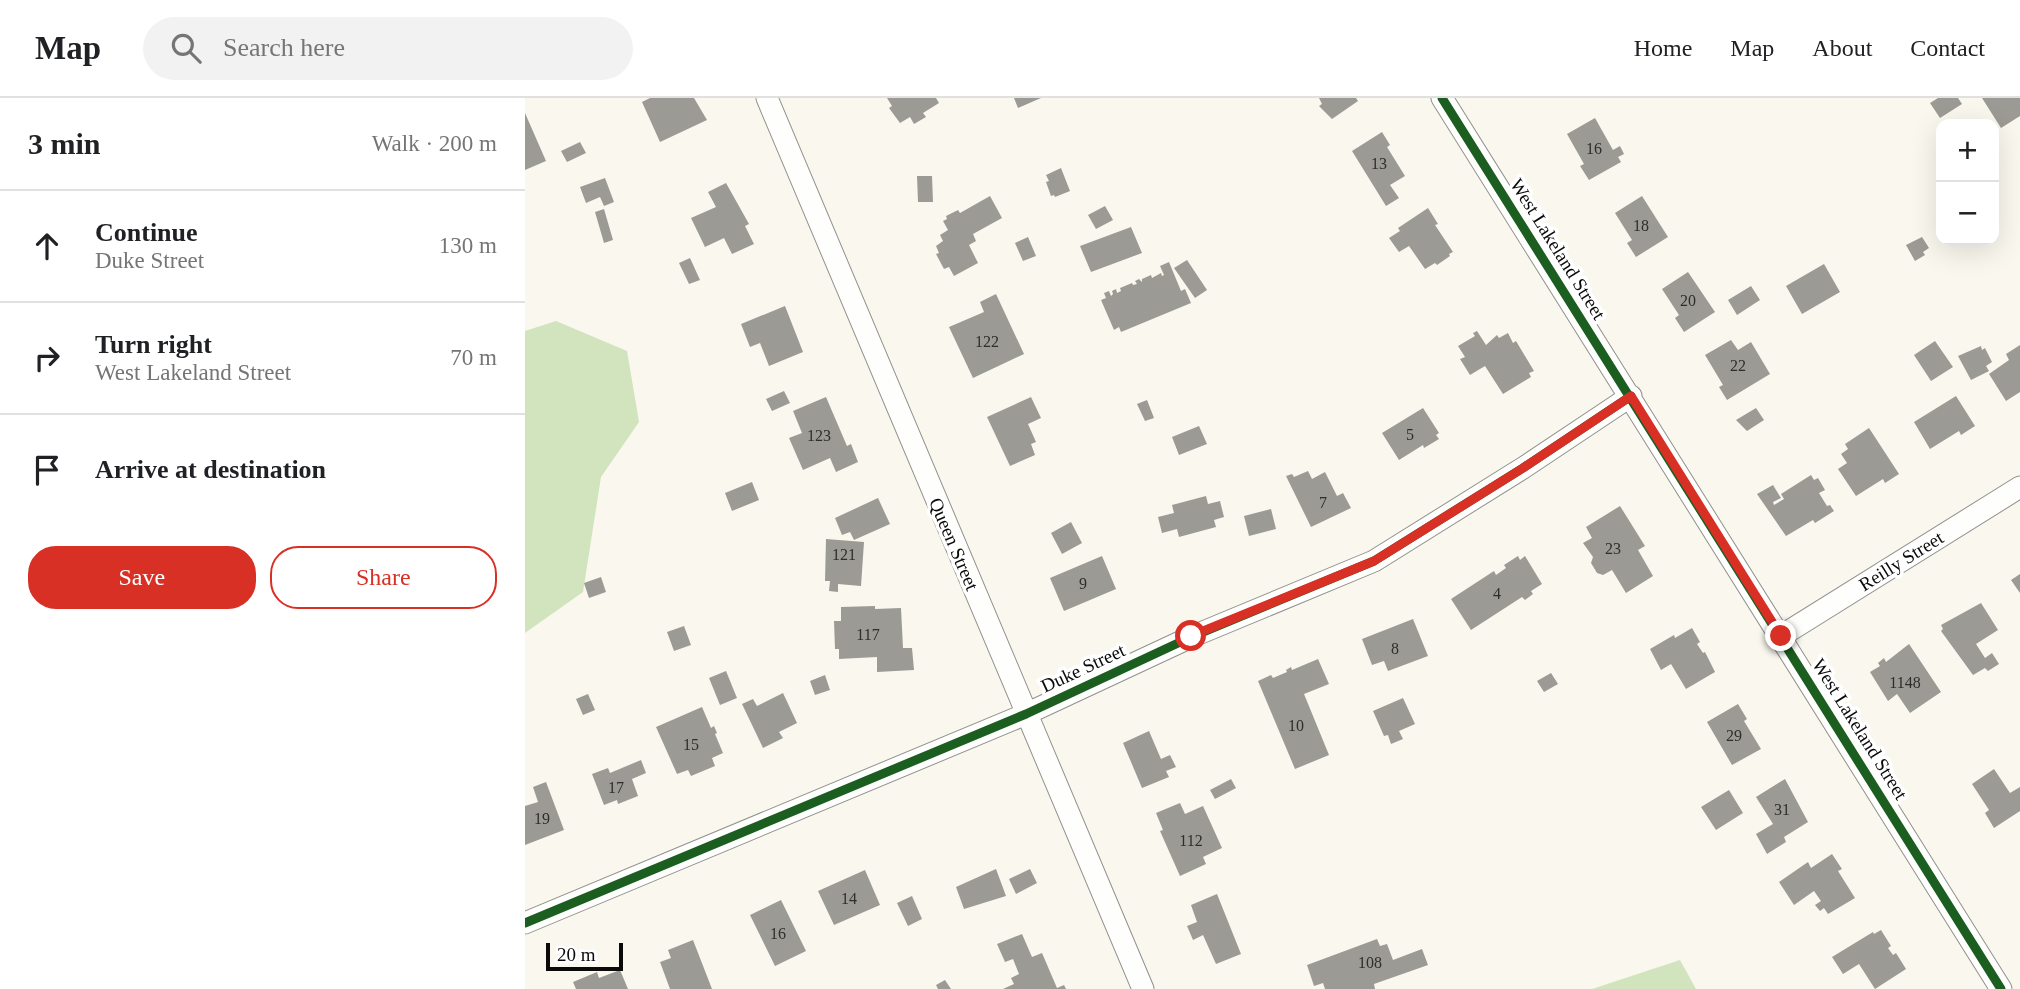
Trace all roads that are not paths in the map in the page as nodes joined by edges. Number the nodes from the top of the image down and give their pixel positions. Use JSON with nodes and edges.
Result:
{"nodes":[{"id":1,"x":767,"y":98,"type":"edge"},
{"id":2,"x":1442,"y":98,"type":"edge"},
{"id":3,"x":1631,"y":396,"type":"junction"},
{"id":4,"x":2020,"y":487,"type":"edge"},
{"id":5,"x":1781,"y":636,"type":"junction"},
{"id":6,"x":1026,"y":714,"type":"junction"},
{"id":7,"x":525,"y":923,"type":"edge"},
{"id":8,"x":1143,"y":989,"type":"edge"},
{"id":9,"x":2001,"y":989,"type":"edge"}],
"edges":[{"from":1,"to":6,"type":"street","name":"Queen Street"},
{"from":2,"to":3,"type":"street","name":"West Lakeland Street"},
{"from":3,"to":5,"type":"street","name":"West Lakeland Street"},
{"from":3,"to":6,"type":"street","name":"Duke Street"},
{"from":4,"to":5,"type":"street","name":"Reilly Street"},
{"from":5,"to":9,"type":"street","name":"West Lakeland Street"},
{"from":6,"to":7,"type":"street","name":"Duke Street"},
{"from":6,"to":8,"type":"street","name":"Queen Street"}]}
